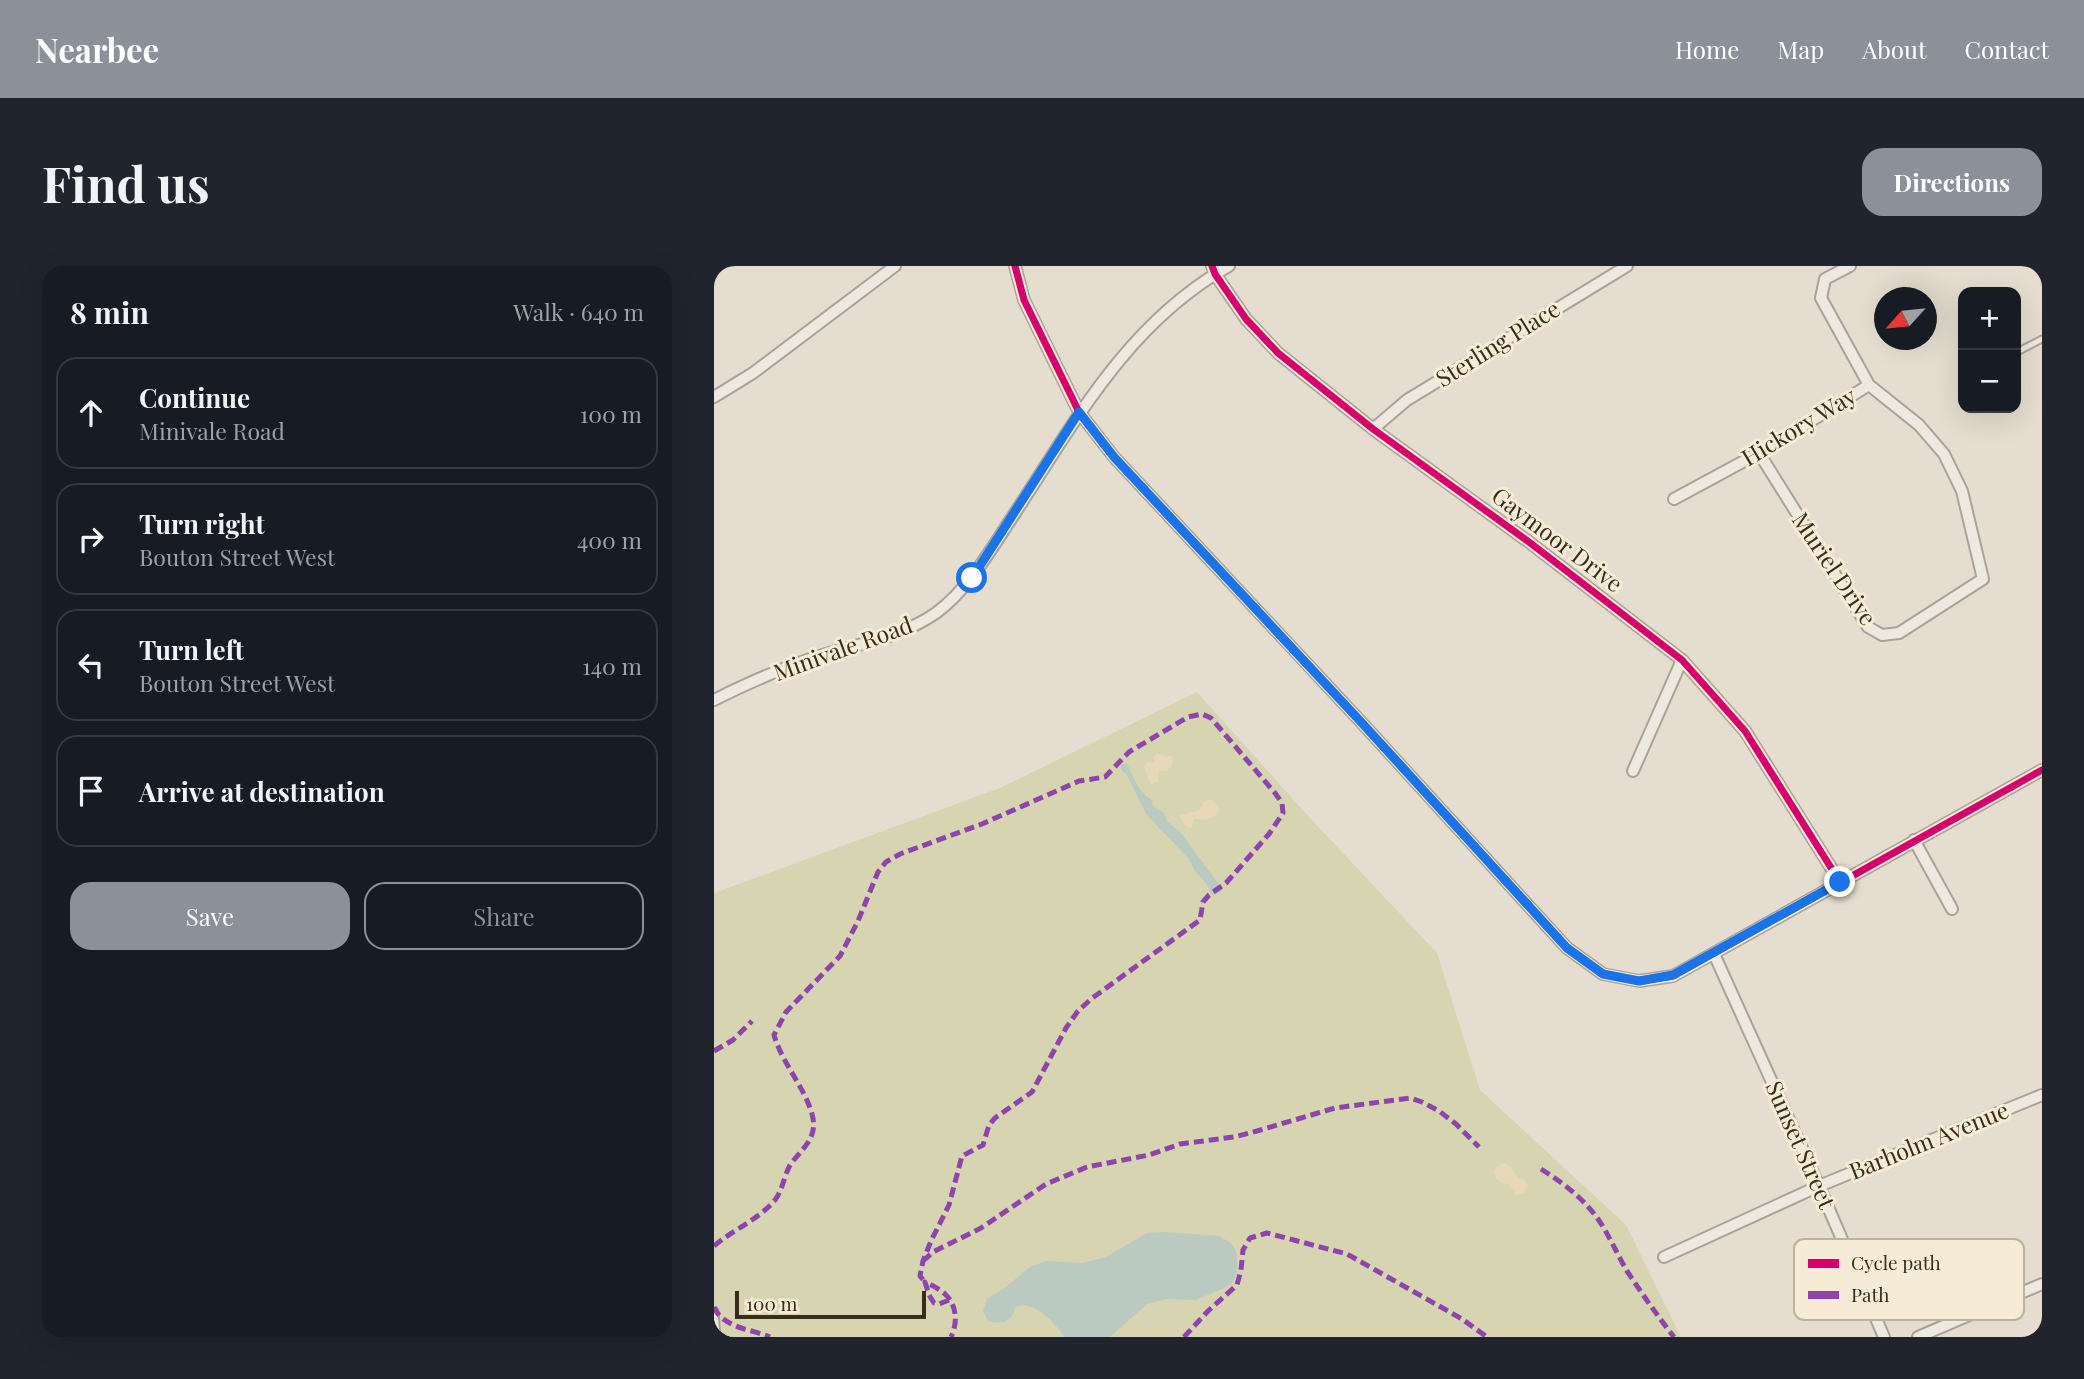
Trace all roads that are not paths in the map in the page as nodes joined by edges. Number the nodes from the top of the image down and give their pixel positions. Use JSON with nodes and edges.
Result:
{"nodes":[{"id":1,"x":895,"y":266,"type":"edge"},
{"id":2,"x":1015,"y":266,"type":"edge"},
{"id":3,"x":1228,"y":266,"type":"edge"},
{"id":4,"x":1627,"y":266,"type":"edge"},
{"id":5,"x":1850,"y":266,"type":"edge"},
{"id":6,"x":1214,"y":270,"type":"edge"},
{"id":7,"x":2042,"y":339,"type":"edge"},
{"id":8,"x":2021,"y":350,"type":"edge"},
{"id":9,"x":1869,"y":385,"type":"junction"},
{"id":10,"x":714,"y":397,"type":"edge"},
{"id":11,"x":1079,"y":412,"type":"junction"},
{"id":12,"x":1373,"y":429,"type":"junction"},
{"id":13,"x":1759,"y":453,"type":"junction"},
{"id":14,"x":1674,"y":499,"type":"dead end"},
{"id":15,"x":1682,"y":660,"type":"junction"},
{"id":16,"x":714,"y":701,"type":"edge"},
{"id":17,"x":2042,"y":770,"type":"edge"},
{"id":18,"x":1633,"y":771,"type":"dead end"},
{"id":19,"x":1914,"y":840,"type":"junction"},
{"id":20,"x":1840,"y":882,"type":"junction"},
{"id":21,"x":1952,"y":909,"type":"dead end"},
{"id":22,"x":1714,"y":954,"type":"junction"},
{"id":23,"x":2042,"y":1096,"type":"edge"},
{"id":24,"x":1819,"y":1186,"type":"junction"},
{"id":25,"x":1842,"y":1239,"type":"edge"},
{"id":26,"x":1664,"y":1257,"type":"dead end"},
{"id":27,"x":2042,"y":1284,"type":"edge"},
{"id":28,"x":2024,"y":1292,"type":"edge"},
{"id":29,"x":715,"y":1311,"type":"edge"},
{"id":30,"x":1877,"y":1320,"type":"edge"},
{"id":31,"x":1958,"y":1320,"type":"edge"},
{"id":32,"x":717,"y":1337,"type":"edge"},
{"id":33,"x":1884,"y":1337,"type":"edge"},
{"id":34,"x":1919,"y":1337,"type":"edge"}],
"edges":[{"from":1,"to":10,"type":"street"},
{"from":2,"to":11,"type":"street"},
{"from":3,"to":6,"type":"street","name":"Minivale Road"},
{"from":4,"to":12,"type":"street","name":"Sterling Place"},
{"from":5,"to":9,"type":"street","name":"Hickory Way"},
{"from":6,"to":11,"type":"street","name":"Minivale Road"},
{"from":6,"to":12,"type":"street","name":"Gaymoor Drive"},
{"from":7,"to":8,"type":"lane"},
{"from":9,"to":13,"type":"street","name":"Hickory Way"},
{"from":9,"to":13,"type":"street","name":"Muriel Drive"},
{"from":11,"to":16,"type":"street","name":"Minivale Road"},
{"from":11,"to":22,"type":"street"},
{"from":12,"to":15,"type":"street","name":"Gaymoor Drive"},
{"from":13,"to":14,"type":"street","name":"Hickory Way"},
{"from":15,"to":18,"type":"street"},
{"from":15,"to":20,"type":"street","name":"Gaymoor Drive"},
{"from":17,"to":19,"type":"street"},
{"from":19,"to":20,"type":"street"},
{"from":19,"to":21,"type":"street"},
{"from":20,"to":22,"type":"street"},
{"from":22,"to":24,"type":"street","name":"Sunset Street"},
{"from":23,"to":24,"type":"street","name":"Barholm Avenue"},
{"from":24,"to":25,"type":"street","name":"Sunset Street"},
{"from":24,"to":26,"type":"street","name":"Barholm Avenue"},
{"from":27,"to":28,"type":"street"},
{"from":29,"to":32,"type":"lane"},
{"from":30,"to":33,"type":"street","name":"Sunset Street"},
{"from":31,"to":34,"type":"street"}]}
